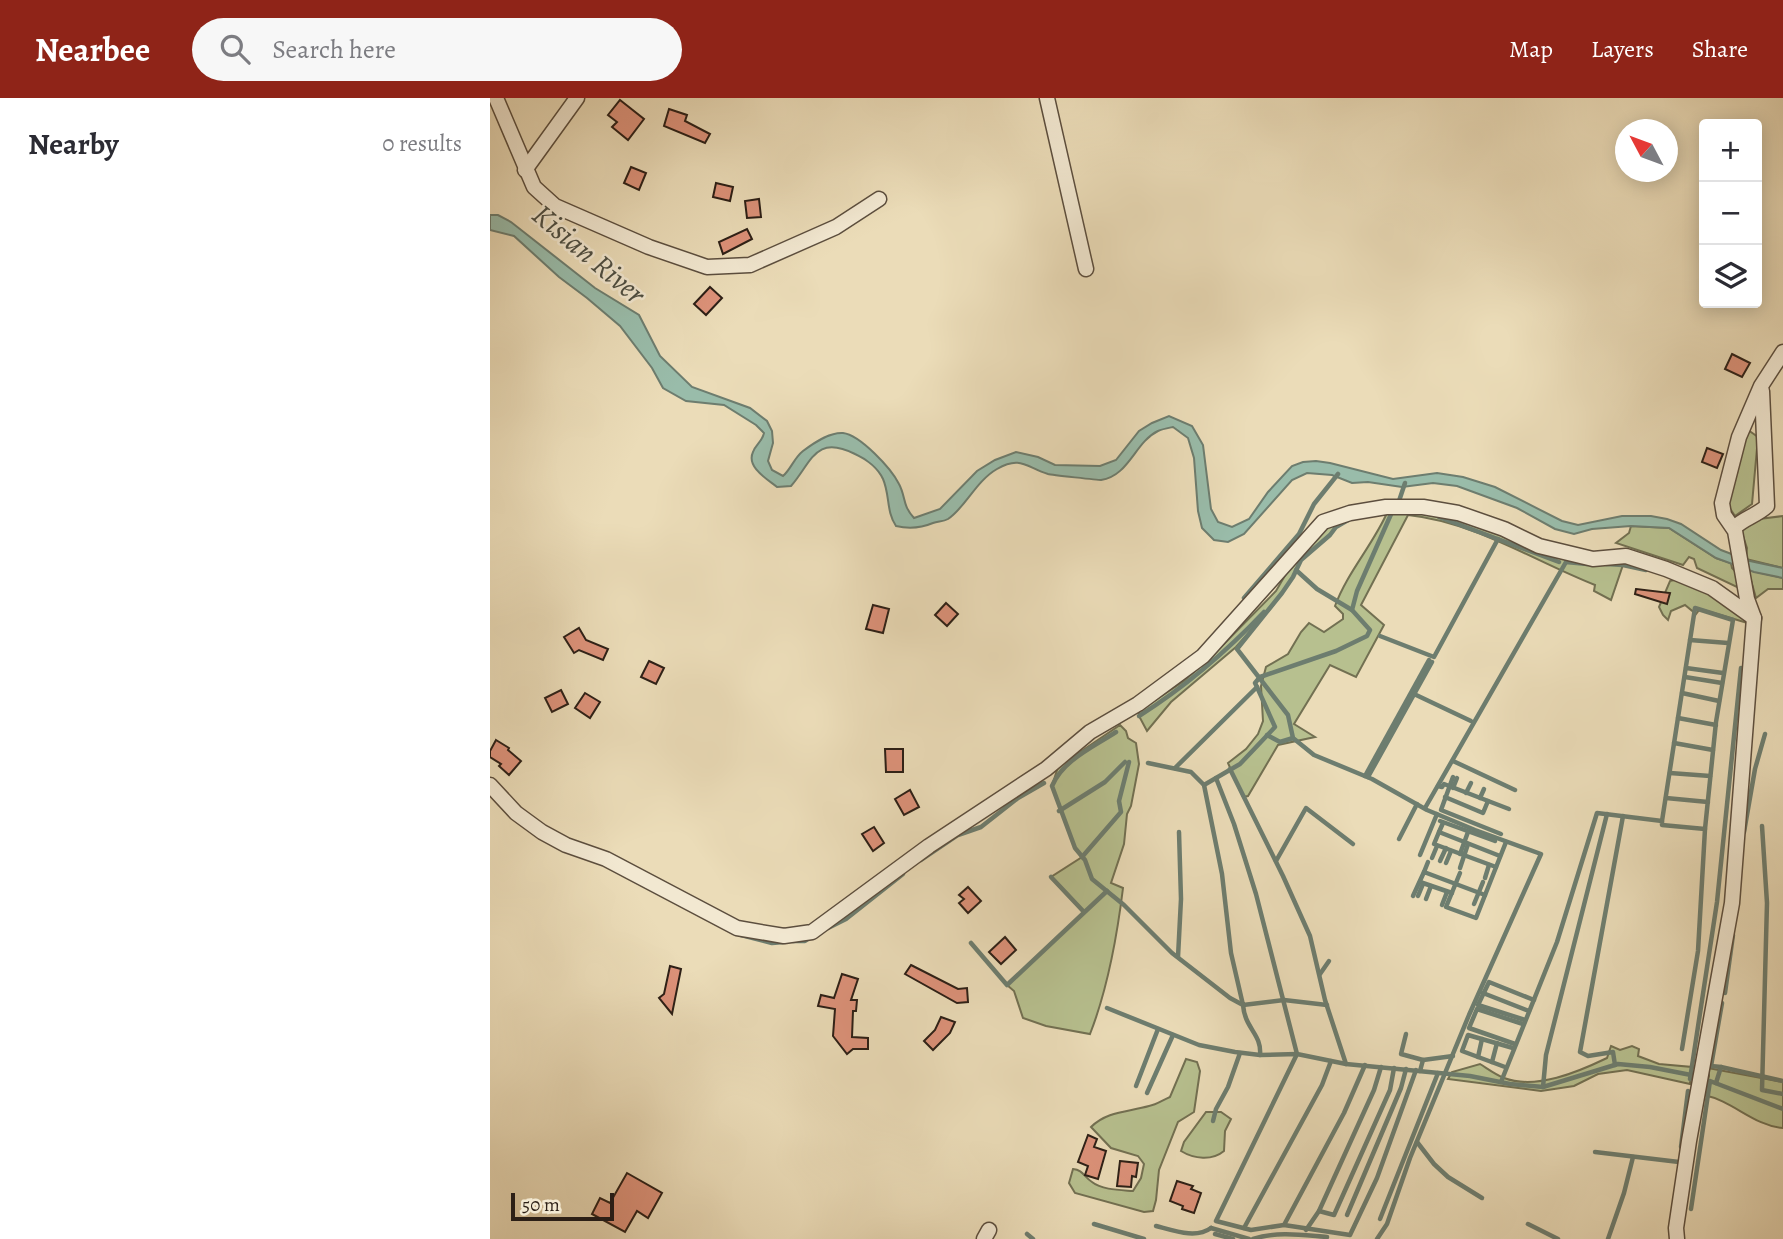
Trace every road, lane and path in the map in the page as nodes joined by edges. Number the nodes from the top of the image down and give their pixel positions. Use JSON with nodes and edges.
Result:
{"nodes":[{"id":1,"x":496,"y":98,"type":"edge"},
{"id":2,"x":576,"y":98,"type":"edge"},
{"id":3,"x":1047,"y":98,"type":"edge"},
{"id":4,"x":525,"y":170,"type":"junction"},
{"id":5,"x":879,"y":199,"type":"dead end"},
{"id":6,"x":1086,"y":269,"type":"dead end"},
{"id":7,"x":1783,"y":352,"type":"edge"},
{"id":8,"x":1761,"y":386,"type":"junction"},
{"id":9,"x":1735,"y":529,"type":"junction"},
{"id":10,"x":1754,"y":618,"type":"junction"},
{"id":11,"x":490,"y":785,"type":"edge"},
{"id":12,"x":1677,"y":1239,"type":"edge"}],
"edges":[{"from":1,"to":4,"type":"street"},
{"from":2,"to":4,"type":"street"},
{"from":3,"to":6,"type":"street"},
{"from":4,"to":5,"type":"street"},
{"from":7,"to":8,"type":"street"},
{"from":8,"to":9,"type":"street"},
{"from":8,"to":9,"type":"street"},
{"from":9,"to":10,"type":"street"},
{"from":10,"to":11,"type":"street"},
{"from":10,"to":12,"type":"street"}]}
